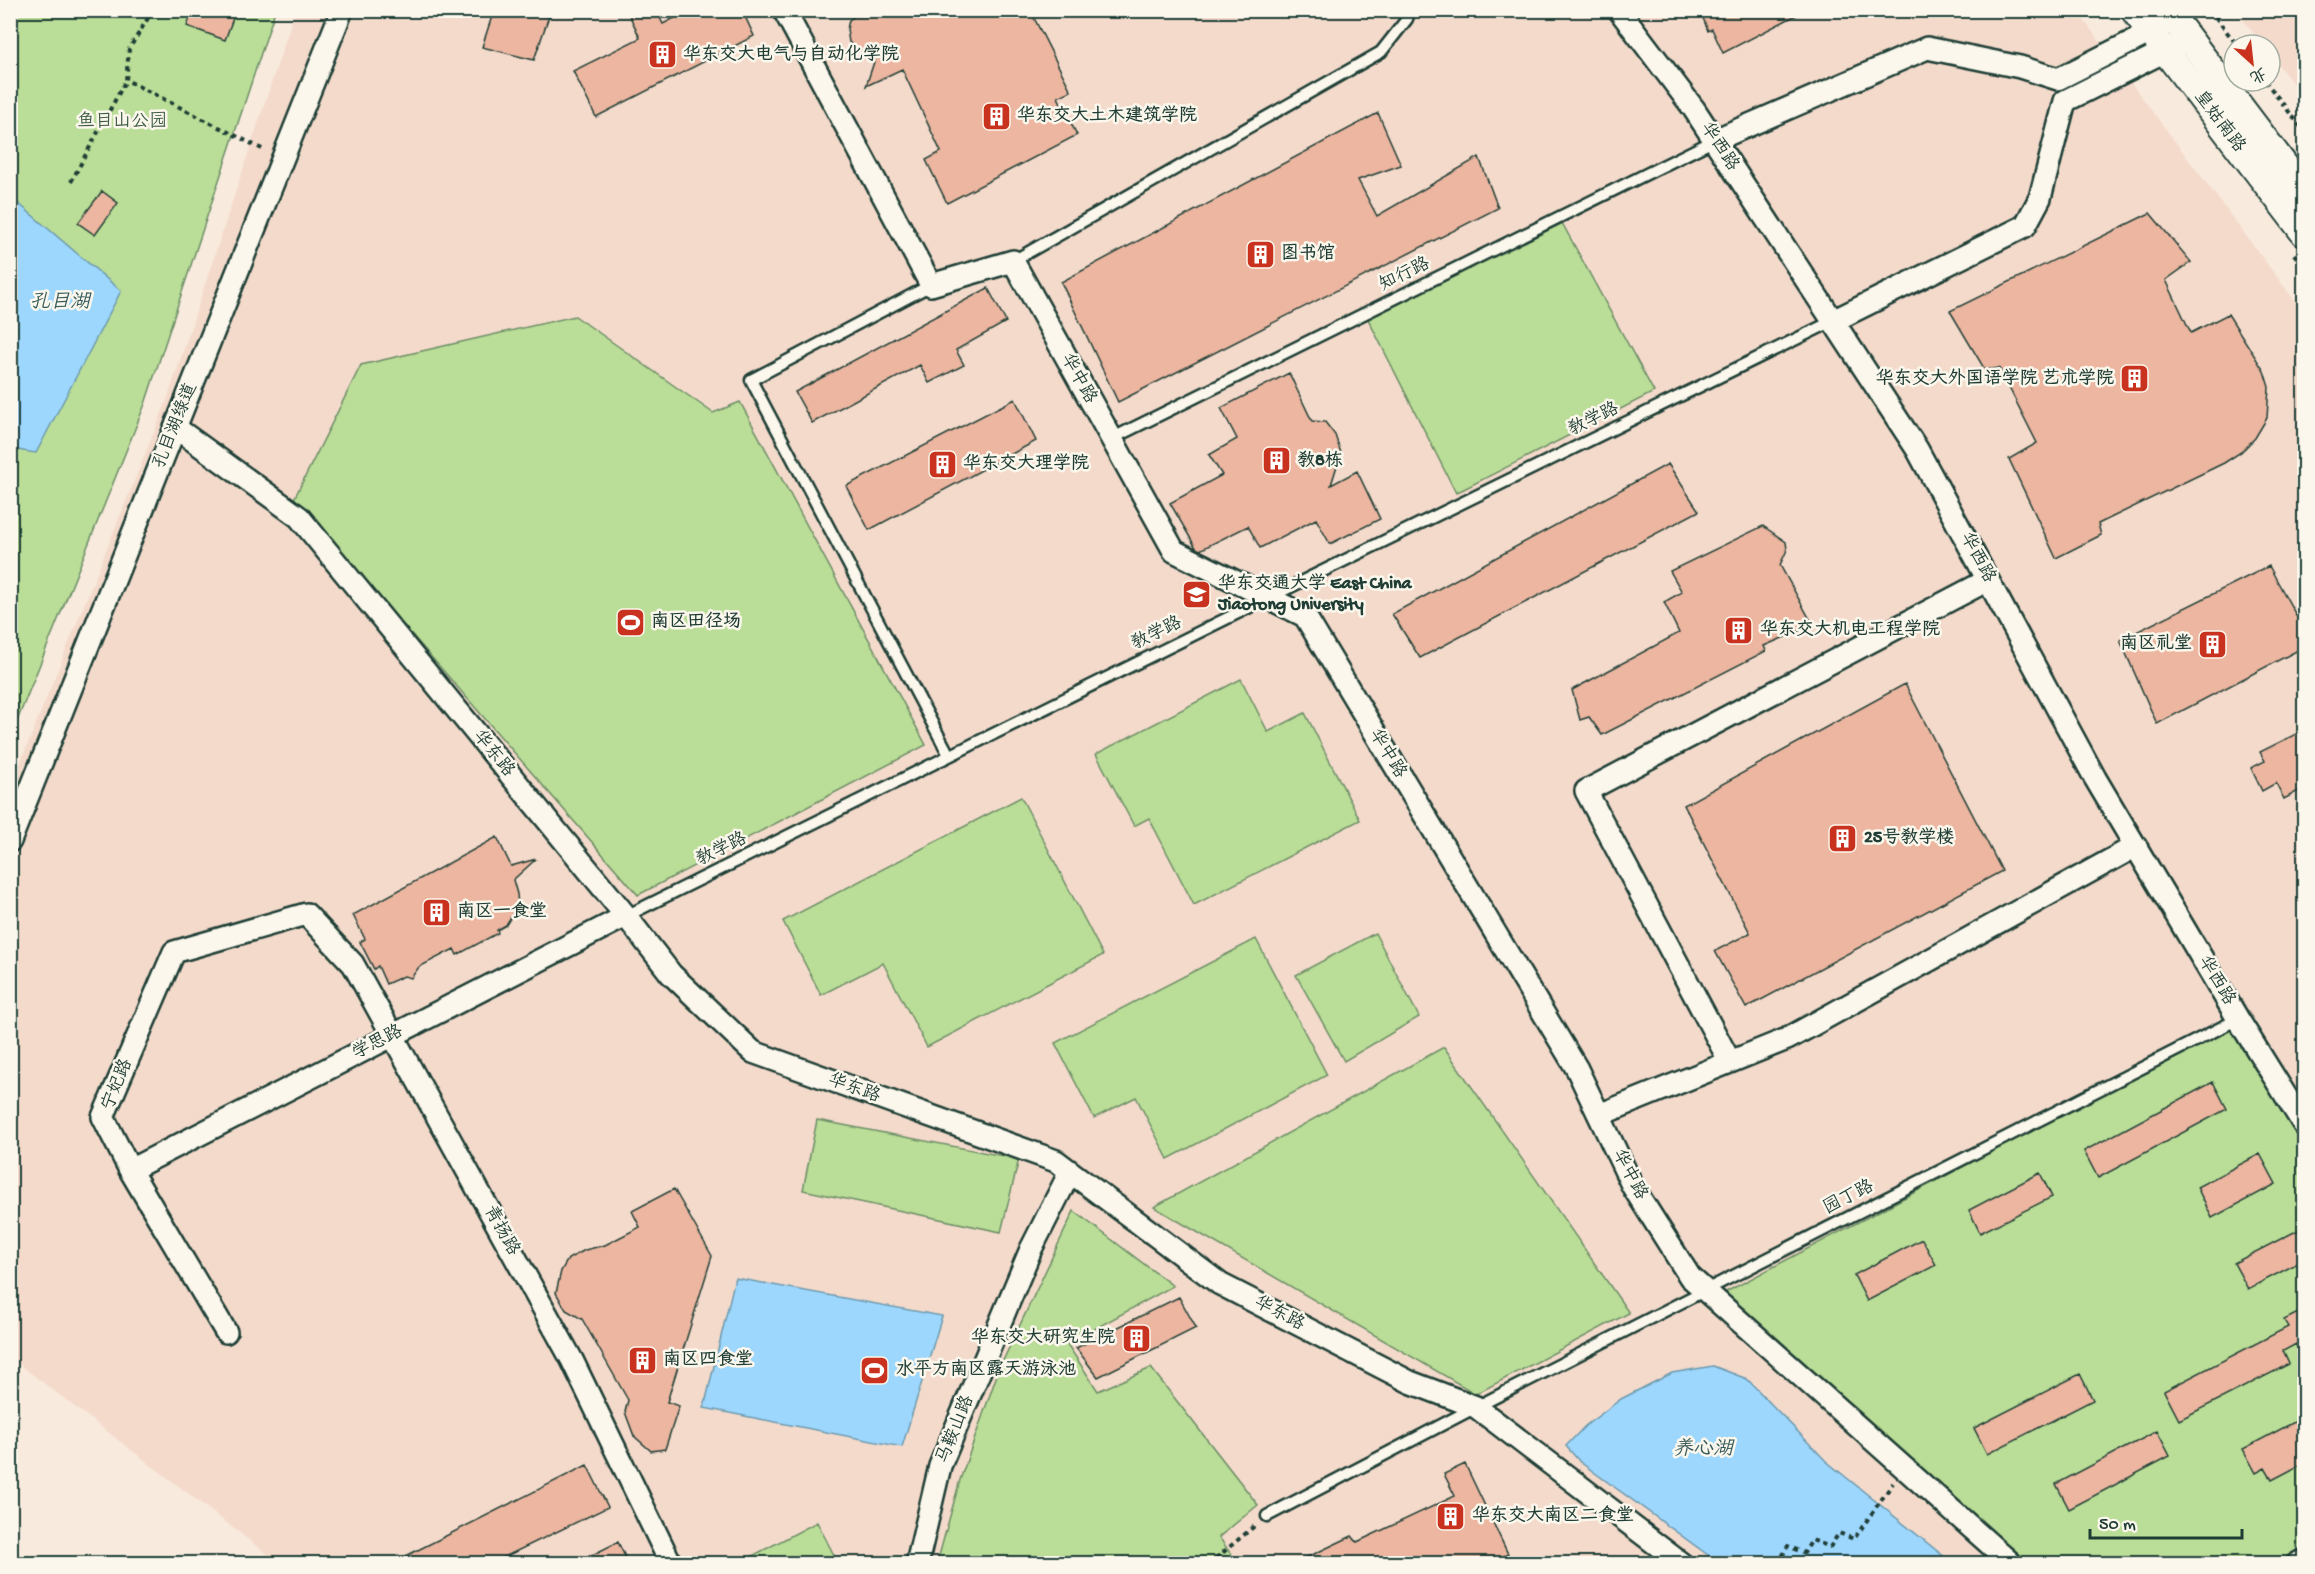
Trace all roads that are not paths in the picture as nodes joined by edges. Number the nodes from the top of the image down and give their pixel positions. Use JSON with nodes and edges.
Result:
{"nodes":[{"id":1,"x":342,"y":10,"type":"edge"},
{"id":2,"x":1410,"y":10,"type":"edge"},
{"id":3,"x":1619,"y":10,"type":"edge"},
{"id":4,"x":2134,"y":10,"type":"edge"},
{"id":5,"x":789,"y":12,"type":"edge"},
{"id":6,"x":2176,"y":23,"type":"edge"},
{"id":7,"x":2158,"y":42,"type":"junction"},
{"id":8,"x":1715,"y":140,"type":"junction"},
{"id":9,"x":2304,"y":191,"type":"edge"},
{"id":10,"x":2304,"y":233,"type":"edge"},
{"id":11,"x":1013,"y":261,"type":"junction"},
{"id":12,"x":931,"y":285,"type":"junction"},
{"id":13,"x":1833,"y":321,"type":"junction"},
{"id":14,"x":176,"y":428,"type":"junction"},
{"id":15,"x":1111,"y":439,"type":"junction"},
{"id":16,"x":1988,"y":580,"type":"junction"},
{"id":17,"x":1268,"y":598,"type":"junction"},
{"id":18,"x":949,"y":755,"type":"junction"},
{"id":19,"x":10,"y":841,"type":"edge"},
{"id":20,"x":2136,"y":846,"type":"junction"},
{"id":21,"x":306,"y":914,"type":"joint"},
{"id":22,"x":626,"y":916,"type":"junction"},
{"id":23,"x":2238,"y":1019,"type":"junction"},
{"id":24,"x":392,"y":1035,"type":"junction"},
{"id":25,"x":1730,"y":1062,"type":"junction"},
{"id":26,"x":1599,"y":1115,"type":"junction"},
{"id":27,"x":2304,"y":1125,"type":"edge"},
{"id":28,"x":130,"y":1170,"type":"junction"},
{"id":29,"x":1070,"y":1172,"type":"junction"},
{"id":30,"x":1705,"y":1290,"type":"junction"},
{"id":31,"x":226,"y":1332,"type":"dead end"},
{"id":32,"x":1476,"y":1407,"type":"junction"},
{"id":33,"x":1267,"y":1516,"type":"road end"},
{"id":34,"x":2304,"y":1560,"type":"edge"},
{"id":35,"x":671,"y":1563,"type":"edge"},
{"id":36,"x":917,"y":1563,"type":"edge"},
{"id":37,"x":1682,"y":1563,"type":"edge"},
{"id":38,"x":2012,"y":1563,"type":"edge"},
{"id":39,"x":2297,"y":1563,"type":"edge"}],
"edges":[{"from":1,"to":14,"type":"street","name":"孔目湖绿道"},
{"from":2,"to":11,"type":"lane"},
{"from":3,"to":8,"type":"street","name":"华西路"},
{"from":4,"to":7,"type":"street","name":"皇姑南路"},
{"from":5,"to":12,"type":"street"},
{"from":6,"to":7,"type":"street"},
{"from":6,"to":9,"type":"street","name":"皇姑南路"},
{"from":7,"to":8,"type":"street"},
{"from":7,"to":10,"type":"street","name":"皇姑南路"},
{"from":7,"to":13,"type":"street"},
{"from":8,"to":13,"type":"street","name":"华西路"},
{"from":8,"to":15,"type":"lane","name":"知行路"},
{"from":11,"to":12,"type":"street"},
{"from":11,"to":15,"type":"street","name":"华中路"},
{"from":12,"to":18,"type":"lane"},
{"from":13,"to":16,"type":"street","name":"华西路"},
{"from":13,"to":17,"type":"lane","name":"教学路"},
{"from":14,"to":19,"type":"street","name":"孔目湖绿道"},
{"from":14,"to":22,"type":"street","name":"华东路"},
{"from":15,"to":17,"type":"street","name":"华中路"},
{"from":16,"to":20,"type":"street","name":"华西路"},
{"from":16,"to":25,"type":"street"},
{"from":17,"to":18,"type":"lane","name":"教学路"},
{"from":17,"to":26,"type":"street","name":"华中路"},
{"from":18,"to":22,"type":"lane","name":"教学路"},
{"from":20,"to":23,"type":"street","name":"华西路"},
{"from":20,"to":25,"type":"street"},
{"from":21,"to":24,"type":"street","name":"青扬路"},
{"from":21,"to":28,"type":"street","name":"宁妃路"},
{"from":22,"to":24,"type":"street","name":"学思路"},
{"from":22,"to":29,"type":"street","name":"华东路"},
{"from":23,"to":27,"type":"street","name":"华西路"},
{"from":23,"to":30,"type":"lane","name":"园丁路"},
{"from":24,"to":28,"type":"street","name":"学思路"},
{"from":24,"to":35,"type":"street","name":"青扬路"},
{"from":25,"to":26,"type":"street"},
{"from":26,"to":30,"type":"street","name":"华中路"},
{"from":28,"to":31,"type":"street","name":"宁妃路"},
{"from":29,"to":32,"type":"street","name":"华东路"},
{"from":29,"to":36,"type":"street","name":"马鞍山路"},
{"from":30,"to":32,"type":"lane","name":"园丁路"},
{"from":30,"to":38,"type":"street","name":"华中路"},
{"from":32,"to":33,"type":"lane","name":"园丁路"},
{"from":32,"to":37,"type":"street","name":"华东路"},
{"from":34,"to":39,"type":"street"}]}
